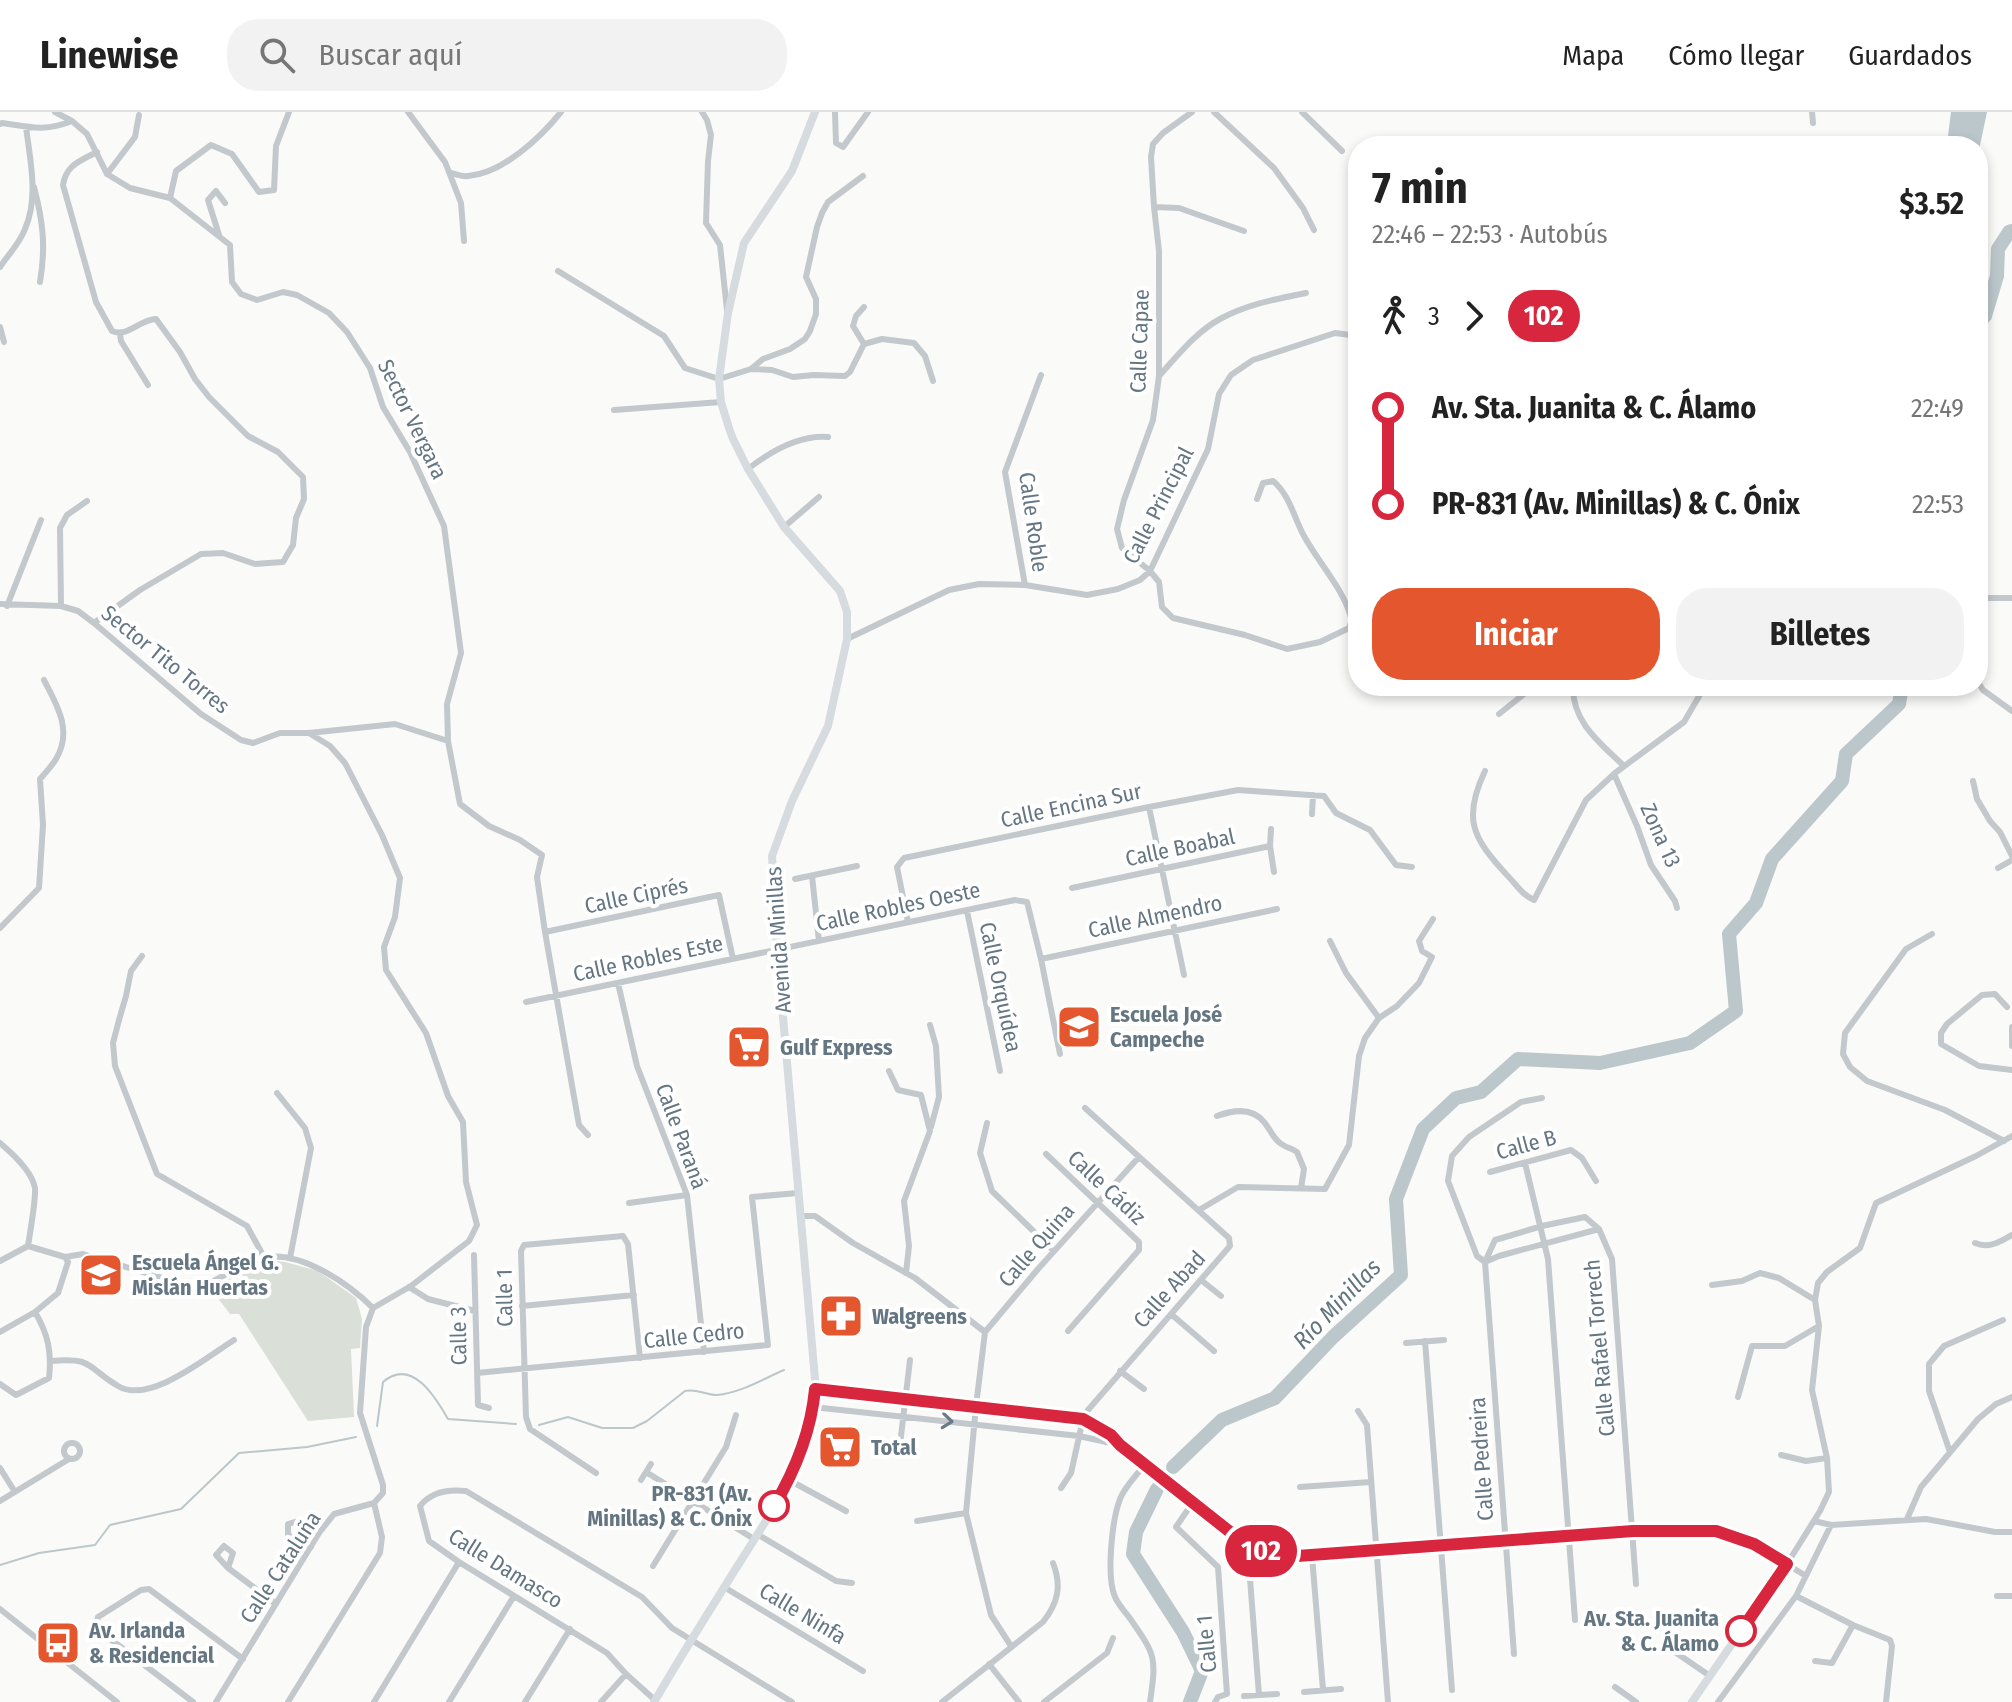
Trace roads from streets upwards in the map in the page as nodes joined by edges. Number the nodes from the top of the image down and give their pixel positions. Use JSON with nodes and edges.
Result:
{"nodes":[{"id":1,"x":55,"y":112,"type":"edge"},
{"id":2,"x":289,"y":112,"type":"edge"},
{"id":3,"x":408,"y":112,"type":"edge"},
{"id":4,"x":561,"y":112,"type":"edge"},
{"id":5,"x":702,"y":112,"type":"edge"},
{"id":6,"x":815,"y":112,"type":"edge"},
{"id":7,"x":835,"y":112,"type":"edge"},
{"id":8,"x":868,"y":112,"type":"edge"},
{"id":9,"x":1192,"y":112,"type":"edge"},
{"id":10,"x":1214,"y":112,"type":"edge"},
{"id":11,"x":1302,"y":112,"type":"edge"},
{"id":12,"x":1812,"y":112,"type":"edge"},
{"id":13,"x":139,"y":115,"type":"dead end"},
{"id":14,"x":72,"y":121,"type":"junction"},
{"id":15,"x":1813,"y":123,"type":"dead end"},
{"id":16,"x":0,"y":124,"type":"edge"},
{"id":17,"x":26,"y":127,"type":"junction"},
{"id":18,"x":1342,"y":151,"type":"dead end"},
{"id":19,"x":97,"y":152,"type":"junction"},
{"id":20,"x":449,"y":172,"type":"junction"},
{"id":21,"x":107,"y":174,"type":"junction"},
{"id":22,"x":863,"y":176,"type":"dead end"},
{"id":23,"x":34,"y":183,"type":"junction"},
{"id":24,"x":170,"y":198,"type":"junction"},
{"id":25,"x":225,"y":203,"type":"dead end"},
{"id":26,"x":1154,"y":207,"type":"junction"},
{"id":27,"x":1314,"y":230,"type":"dead end"},
{"id":28,"x":1244,"y":231,"type":"dead end"},
{"id":29,"x":219,"y":235,"type":"junction"},
{"id":30,"x":464,"y":241,"type":"dead end"},
{"id":31,"x":0,"y":267,"type":"edge"},
{"id":32,"x":558,"y":271,"type":"dead end"},
{"id":33,"x":40,"y":282,"type":"dead end"},
{"id":34,"x":1306,"y":293,"type":"dead end"},
{"id":35,"x":864,"y":307,"type":"dead end"},
{"id":36,"x":728,"y":313,"type":"junction"},
{"id":37,"x":0,"y":327,"type":"edge"},
{"id":38,"x":120,"y":334,"type":"junction"},
{"id":39,"x":1348,"y":335,"type":"edge"},
{"id":40,"x":4,"y":342,"type":"dead end"},
{"id":41,"x":864,"y":344,"type":"junction"},
{"id":42,"x":751,"y":369,"type":"junction"},
{"id":43,"x":1041,"y":375,"type":"dead end"},
{"id":44,"x":1159,"y":376,"type":"junction"},
{"id":45,"x":719,"y":379,"type":"junction"},
{"id":46,"x":933,"y":381,"type":"dead end"},
{"id":47,"x":148,"y":385,"type":"dead end"},
{"id":48,"x":721,"y":402,"type":"junction"},
{"id":49,"x":614,"y":410,"type":"dead end"},
{"id":50,"x":828,"y":437,"type":"dead end"},
{"id":51,"x":748,"y":469,"type":"junction"},
{"id":52,"x":819,"y":497,"type":"dead end"},
{"id":53,"x":1257,"y":499,"type":"dead end"},
{"id":54,"x":87,"y":501,"type":"dead end"},
{"id":55,"x":41,"y":520,"type":"dead end"},
{"id":56,"x":784,"y":527,"type":"junction"},
{"id":57,"x":1150,"y":571,"type":"junction"},
{"id":58,"x":1025,"y":585,"type":"junction"},
{"id":59,"x":2012,"y":598,"type":"edge"},
{"id":60,"x":1988,"y":599,"type":"edge"},
{"id":61,"x":3,"y":605,"type":"edge"},
{"id":62,"x":61,"y":606,"type":"junction"},
{"id":63,"x":1348,"y":606,"type":"edge"},
{"id":64,"x":94,"y":623,"type":"junction"},
{"id":65,"x":1348,"y":628,"type":"edge"},
{"id":66,"x":847,"y":639,"type":"junction"},
{"id":67,"x":44,"y":680,"type":"dead end"},
{"id":68,"x":1988,"y":694,"type":"edge"},
{"id":69,"x":1522,"y":696,"type":"edge"},
{"id":70,"x":1573,"y":696,"type":"edge"},
{"id":71,"x":1699,"y":696,"type":"edge"},
{"id":72,"x":2012,"y":711,"type":"edge"},
{"id":73,"x":1499,"y":714,"type":"dead end"},
{"id":74,"x":309,"y":733,"type":"junction"},
{"id":75,"x":448,"y":741,"type":"junction"},
{"id":76,"x":1624,"y":766,"type":"junction"},
{"id":77,"x":1485,"y":771,"type":"dead end"},
{"id":78,"x":1614,"y":774,"type":"junction"},
{"id":79,"x":1973,"y":781,"type":"dead end"},
{"id":80,"x":1313,"y":795,"type":"junction"},
{"id":81,"x":1149,"y":807,"type":"junction"},
{"id":82,"x":1312,"y":814,"type":"dead end"},
{"id":83,"x":1271,"y":829,"type":"dead end"},
{"id":84,"x":1270,"y":846,"type":"junction"},
{"id":85,"x":2012,"y":858,"type":"edge"},
{"id":86,"x":857,"y":866,"type":"dead end"},
{"id":87,"x":1412,"y":867,"type":"dead end"},
{"id":88,"x":1998,"y":868,"type":"dead end"},
{"id":89,"x":1162,"y":869,"type":"junction"},
{"id":90,"x":1274,"y":872,"type":"dead end"},
{"id":91,"x":812,"y":876,"type":"junction"},
{"id":92,"x":795,"y":879,"type":"dead end"},
{"id":93,"x":1072,"y":888,"type":"dead end"},
{"id":94,"x":1677,"y":908,"type":"dead end"},
{"id":95,"x":1277,"y":909,"type":"dead end"},
{"id":96,"x":967,"y":911,"type":"junction"},
{"id":97,"x":1433,"y":919,"type":"dead end"},
{"id":98,"x":908,"y":922,"type":"junction"},
{"id":99,"x":0,"y":928,"type":"edge"},
{"id":100,"x":1175,"y":930,"type":"junction"},
{"id":101,"x":545,"y":932,"type":"junction"},
{"id":102,"x":1932,"y":934,"type":"dead end"},
{"id":103,"x":819,"y":941,"type":"junction"},
{"id":104,"x":1330,"y":941,"type":"dead end"},
{"id":105,"x":777,"y":949,"type":"junction"},
{"id":106,"x":142,"y":956,"type":"dead end"},
{"id":107,"x":733,"y":959,"type":"junction"},
{"id":108,"x":1041,"y":959,"type":"junction"},
{"id":109,"x":1184,"y":975,"type":"dead end"},
{"id":110,"x":618,"y":983,"type":"junction"},
{"id":111,"x":556,"y":996,"type":"junction"},
{"id":112,"x":526,"y":1002,"type":"dead end"},
{"id":113,"x":2007,"y":1007,"type":"dead end"},
{"id":114,"x":1379,"y":1018,"type":"junction"},
{"id":115,"x":930,"y":1025,"type":"dead end"},
{"id":116,"x":2012,"y":1027,"type":"edge"},
{"id":117,"x":2012,"y":1046,"type":"edge"},
{"id":118,"x":1060,"y":1054,"type":"dead end"},
{"id":119,"x":2012,"y":1070,"type":"edge"},
{"id":120,"x":889,"y":1071,"type":"dead end"},
{"id":121,"x":1000,"y":1071,"type":"dead end"},
{"id":122,"x":277,"y":1093,"type":"dead end"},
{"id":123,"x":1542,"y":1098,"type":"dead end"},
{"id":124,"x":1085,"y":1108,"type":"dead end"},
{"id":125,"x":1217,"y":1116,"type":"dead end"},
{"id":126,"x":987,"y":1123,"type":"dead end"},
{"id":127,"x":930,"y":1131,"type":"junction"},
{"id":128,"x":588,"y":1135,"type":"dead end"},
{"id":129,"x":2012,"y":1136,"type":"edge"},
{"id":130,"x":2004,"y":1141,"type":"junction"},
{"id":131,"x":0,"y":1143,"type":"edge"},
{"id":132,"x":1046,"y":1154,"type":"dead end"},
{"id":133,"x":1139,"y":1157,"type":"junction"},
{"id":134,"x":1525,"y":1163,"type":"junction"},
{"id":135,"x":1490,"y":1172,"type":"dead end"},
{"id":136,"x":1596,"y":1181,"type":"dead end"},
{"id":137,"x":1301,"y":1188,"type":"junction"},
{"id":138,"x":798,"y":1193,"type":"junction"},
{"id":139,"x":687,"y":1195,"type":"junction"},
{"id":140,"x":629,"y":1203,"type":"dead end"},
{"id":141,"x":1097,"y":1204,"type":"junction"},
{"id":142,"x":1199,"y":1210,"type":"junction"},
{"id":143,"x":800,"y":1216,"type":"junction"},
{"id":144,"x":1542,"y":1226,"type":"junction"},
{"id":145,"x":1599,"y":1229,"type":"junction"},
{"id":146,"x":2012,"y":1235,"type":"edge"},
{"id":147,"x":1975,"y":1243,"type":"dead end"},
{"id":148,"x":1546,"y":1244,"type":"junction"},
{"id":149,"x":28,"y":1246,"type":"junction"},
{"id":150,"x":1054,"y":1251,"type":"junction"},
{"id":151,"x":474,"y":1255,"type":"dead end"},
{"id":152,"x":65,"y":1257,"type":"junction"},
{"id":153,"x":264,"y":1257,"type":"junction"},
{"id":154,"x":290,"y":1258,"type":"junction"},
{"id":155,"x":0,"y":1261,"type":"edge"},
{"id":156,"x":1485,"y":1262,"type":"junction"},
{"id":157,"x":906,"y":1273,"type":"junction"},
{"id":158,"x":1201,"y":1280,"type":"junction"},
{"id":159,"x":1712,"y":1285,"type":"dead end"},
{"id":160,"x":409,"y":1287,"type":"junction"},
{"id":161,"x":634,"y":1295,"type":"junction"},
{"id":162,"x":1221,"y":1296,"type":"dead end"},
{"id":163,"x":1815,"y":1300,"type":"junction"},
{"id":164,"x":522,"y":1306,"type":"junction"},
{"id":165,"x":373,"y":1308,"type":"junction"},
{"id":166,"x":475,"y":1311,"type":"junction"},
{"id":167,"x":35,"y":1312,"type":"junction"},
{"id":168,"x":1171,"y":1314,"type":"junction"},
{"id":169,"x":2003,"y":1320,"type":"dead end"},
{"id":170,"x":1819,"y":1326,"type":"junction"},
{"id":171,"x":1068,"y":1331,"type":"dead end"},
{"id":172,"x":0,"y":1332,"type":"edge"},
{"id":173,"x":985,"y":1332,"type":"junction"},
{"id":174,"x":234,"y":1340,"type":"dead end"},
{"id":175,"x":1444,"y":1340,"type":"dead end"},
{"id":176,"x":1425,"y":1341,"type":"junction"},
{"id":177,"x":1406,"y":1343,"type":"dead end"},
{"id":178,"x":1214,"y":1351,"type":"dead end"},
{"id":179,"x":704,"y":1352,"type":"junction"},
{"id":180,"x":640,"y":1358,"type":"junction"},
{"id":181,"x":910,"y":1360,"type":"dead end"},
{"id":182,"x":51,"y":1361,"type":"junction"},
{"id":183,"x":524,"y":1370,"type":"junction"},
{"id":184,"x":1120,"y":1371,"type":"junction"},
{"id":185,"x":477,"y":1373,"type":"junction"},
{"id":186,"x":0,"y":1384,"type":"edge"},
{"id":187,"x":815,"y":1389,"type":"junction"},
{"id":188,"x":1144,"y":1389,"type":"dead end"},
{"id":189,"x":1738,"y":1397,"type":"dead end"},
{"id":190,"x":2012,"y":1397,"type":"edge"},
{"id":191,"x":906,"y":1399,"type":"junction"},
{"id":192,"x":976,"y":1406,"type":"junction"},
{"id":193,"x":813,"y":1407,"type":"junction"},
{"id":194,"x":489,"y":1408,"type":"dead end"},
{"id":195,"x":1358,"y":1411,"type":"dead end"},
{"id":196,"x":736,"y":1415,"type":"dead end"},
{"id":197,"x":904,"y":1416,"type":"junction"},
{"id":198,"x":1083,"y":1419,"type":"junction"},
{"id":199,"x":974,"y":1424,"type":"junction"},
{"id":200,"x":1079,"y":1436,"type":"junction"},
{"id":201,"x":1120,"y":1445,"type":"junction"},
{"id":202,"x":1950,"y":1452,"type":"junction"},
{"id":203,"x":899,"y":1453,"type":"dead end"},
{"id":204,"x":1781,"y":1455,"type":"dead end"},
{"id":205,"x":1827,"y":1458,"type":"junction"},
{"id":206,"x":69,"y":1459,"type":"dead end"},
{"id":207,"x":651,"y":1464,"type":"dead end"},
{"id":208,"x":1145,"y":1464,"type":"junction"},
{"id":209,"x":0,"y":1468,"type":"edge"},
{"id":210,"x":646,"y":1472,"type":"junction"},
{"id":211,"x":596,"y":1473,"type":"dead end"},
{"id":212,"x":641,"y":1480,"type":"dead end"},
{"id":213,"x":789,"y":1480,"type":"junction"},
{"id":214,"x":1371,"y":1482,"type":"junction"},
{"id":215,"x":1300,"y":1487,"type":"dead end"},
{"id":216,"x":1061,"y":1488,"type":"dead end"},
{"id":217,"x":15,"y":1492,"type":"junction"},
{"id":218,"x":693,"y":1500,"type":"junction"},
{"id":219,"x":0,"y":1501,"type":"edge"},
{"id":220,"x":1193,"y":1502,"type":"junction"},
{"id":221,"x":374,"y":1503,"type":"junction"},
{"id":222,"x":846,"y":1511,"type":"dead end"},
{"id":223,"x":966,"y":1513,"type":"junction"},
{"id":224,"x":1907,"y":1519,"type":"junction"},
{"id":225,"x":917,"y":1521,"type":"dead end"},
{"id":226,"x":1814,"y":1521,"type":"junction"},
{"id":227,"x":1831,"y":1525,"type":"junction"},
{"id":228,"x":1633,"y":1531,"type":"junction"},
{"id":229,"x":2012,"y":1532,"type":"edge"},
{"id":230,"x":319,"y":1533,"type":"junction"},
{"id":231,"x":756,"y":1536,"type":"junction"},
{"id":232,"x":1569,"y":1536,"type":"junction"},
{"id":233,"x":1505,"y":1541,"type":"junction"},
{"id":234,"x":1441,"y":1546,"type":"junction"},
{"id":235,"x":311,"y":1547,"type":"junction"},
{"id":236,"x":1260,"y":1551,"type":"junction"},
{"id":237,"x":1376,"y":1551,"type":"junction"},
{"id":238,"x":1312,"y":1556,"type":"junction"},
{"id":239,"x":459,"y":1562,"type":"junction"},
{"id":240,"x":1053,"y":1563,"type":"dead end"},
{"id":241,"x":1787,"y":1564,"type":"junction"},
{"id":242,"x":653,"y":1566,"type":"dead end"},
{"id":243,"x":228,"y":1568,"type":"dead end"},
{"id":244,"x":1806,"y":1576,"type":"junction"},
{"id":245,"x":852,"y":1583,"type":"dead end"},
{"id":246,"x":1636,"y":1584,"type":"dead end"},
{"id":247,"x":724,"y":1587,"type":"junction"},
{"id":248,"x":514,"y":1596,"type":"junction"},
{"id":249,"x":1796,"y":1596,"type":"junction"},
{"id":250,"x":1997,"y":1596,"type":"dead end"},
{"id":251,"x":2012,"y":1596,"type":"edge"},
{"id":252,"x":276,"y":1604,"type":"junction"},
{"id":253,"x":0,"y":1609,"type":"edge"},
{"id":254,"x":1575,"y":1620,"type":"dead end"},
{"id":255,"x":1853,"y":1625,"type":"junction"},
{"id":256,"x":570,"y":1629,"type":"junction"},
{"id":257,"x":1113,"y":1638,"type":"dead end"},
{"id":258,"x":692,"y":1640,"type":"junction"},
{"id":259,"x":1011,"y":1646,"type":"junction"},
{"id":260,"x":1675,"y":1652,"type":"dead end"},
{"id":261,"x":1514,"y":1654,"type":"dead end"},
{"id":262,"x":243,"y":1659,"type":"junction"},
{"id":263,"x":1815,"y":1661,"type":"dead end"},
{"id":264,"x":989,"y":1664,"type":"junction"},
{"id":265,"x":863,"y":1671,"type":"dead end"},
{"id":266,"x":626,"y":1674,"type":"junction"},
{"id":267,"x":1710,"y":1676,"type":"junction"},
{"id":268,"x":1615,"y":1687,"type":"dead end"},
{"id":269,"x":1341,"y":1689,"type":"dead end"},
{"id":270,"x":1323,"y":1690,"type":"junction"},
{"id":271,"x":1452,"y":1690,"type":"dead end"},
{"id":272,"x":1304,"y":1692,"type":"dead end"},
{"id":273,"x":1277,"y":1694,"type":"dead end"},
{"id":274,"x":1259,"y":1695,"type":"junction"},
{"id":275,"x":1244,"y":1696,"type":"dead end"},
{"id":276,"x":655,"y":1701,"type":"edge"},
{"id":277,"x":117,"y":1702,"type":"edge"},
{"id":278,"x":193,"y":1702,"type":"edge"},
{"id":279,"x":216,"y":1702,"type":"edge"},
{"id":280,"x":288,"y":1702,"type":"edge"},
{"id":281,"x":374,"y":1702,"type":"edge"},
{"id":282,"x":449,"y":1702,"type":"edge"},
{"id":283,"x":525,"y":1702,"type":"edge"},
{"id":284,"x":601,"y":1702,"type":"edge"},
{"id":285,"x":792,"y":1702,"type":"edge"},
{"id":286,"x":942,"y":1702,"type":"edge"},
{"id":287,"x":1019,"y":1702,"type":"edge"},
{"id":288,"x":1044,"y":1702,"type":"edge"},
{"id":289,"x":1150,"y":1702,"type":"edge"},
{"id":290,"x":1215,"y":1702,"type":"edge"},
{"id":291,"x":1388,"y":1702,"type":"edge"},
{"id":292,"x":1636,"y":1702,"type":"edge"},
{"id":293,"x":1692,"y":1702,"type":"edge"},
{"id":294,"x":1718,"y":1702,"type":"edge"},
{"id":295,"x":1886,"y":1702,"type":"edge"}],
"edges":[{"from":1,"to":14,"type":"street"},
{"from":2,"to":24,"type":"street"},
{"from":3,"to":20,"type":"street"},
{"from":4,"to":20,"type":"street"},
{"from":5,"to":36,"type":"street"},
{"from":6,"to":36,"type":"street","name":"Avenida Minillas"},
{"from":7,"to":8,"type":"street"},
{"from":9,"to":26,"type":"street","name":"Calle Capae"},
{"from":10,"to":27,"type":"street"},
{"from":11,"to":18,"type":"street"},
{"from":12,"to":15,"type":"street"},
{"from":13,"to":21,"type":"street"},
{"from":14,"to":17,"type":"street"},
{"from":14,"to":19,"type":"street"},
{"from":16,"to":17,"type":"street"},
{"from":17,"to":23,"type":"street"},
{"from":19,"to":21,"type":"street"},
{"from":19,"to":38,"type":"street"},
{"from":20,"to":30,"type":"street"},
{"from":21,"to":24,"type":"street"},
{"from":22,"to":42,"type":"street"},
{"from":23,"to":31,"type":"street"},
{"from":23,"to":33,"type":"street"},
{"from":24,"to":29,"type":"street"},
{"from":25,"to":29,"type":"street"},
{"from":26,"to":28,"type":"street"},
{"from":26,"to":44,"type":"street","name":"Calle Capae"},
{"from":29,"to":75,"type":"street","name":"Sector Vergara"},
{"from":32,"to":45,"type":"street"},
{"from":34,"to":44,"type":"street"},
{"from":35,"to":41,"type":"street"},
{"from":36,"to":45,"type":"street","name":"Avenida Minillas"},
{"from":37,"to":40,"type":"street"},
{"from":38,"to":47,"type":"street"},
{"from":38,"to":64,"type":"street"},
{"from":39,"to":57,"type":"street","name":"Calle Principal"},
{"from":41,"to":42,"type":"street"},
{"from":41,"to":46,"type":"street"},
{"from":42,"to":45,"type":"street"},
{"from":43,"to":58,"type":"street","name":"Calle Roble"},
{"from":44,"to":57,"type":"street","name":"Calle Capae"},
{"from":45,"to":48,"type":"street","name":"Avenida Minillas"},
{"from":48,"to":49,"type":"street"},
{"from":48,"to":51,"type":"street","name":"Avenida Minillas"},
{"from":50,"to":51,"type":"street"},
{"from":51,"to":56,"type":"street","name":"Avenida Minillas"},
{"from":52,"to":56,"type":"street"},
{"from":53,"to":63,"type":"street"},
{"from":54,"to":62,"type":"street"},
{"from":55,"to":61,"type":"street"},
{"from":56,"to":66,"type":"street","name":"Avenida Minillas"},
{"from":57,"to":58,"type":"street","name":"Calle Principal"},
{"from":57,"to":65,"type":"street"},
{"from":58,"to":66,"type":"street","name":"Calle Principal"},
{"from":59,"to":60,"type":"street"},
{"from":61,"to":62,"type":"street","name":"Sector Tito Torres"},
{"from":62,"to":64,"type":"street","name":"Sector Tito Torres"},
{"from":64,"to":74,"type":"street","name":"Sector Tito Torres"},
{"from":66,"to":105,"type":"street","name":"Avenida Minillas"},
{"from":67,"to":99,"type":"street"},
{"from":68,"to":72,"type":"street"},
{"from":69,"to":73,"type":"street"},
{"from":70,"to":76,"type":"street"},
{"from":71,"to":76,"type":"street"},
{"from":74,"to":75,"type":"street","name":"Sector Tito Torres"},
{"from":74,"to":160,"type":"street"},
{"from":75,"to":101,"type":"street","name":"Sector Vergara"},
{"from":76,"to":78,"type":"street"},
{"from":77,"to":78,"type":"street"},
{"from":78,"to":94,"type":"street","name":"Zona 13"},
{"from":79,"to":85,"type":"street"},
{"from":80,"to":81,"type":"street","name":"Calle Encina Sur"},
{"from":80,"to":82,"type":"street"},
{"from":80,"to":87,"type":"street"},
{"from":81,"to":89,"type":"street"},
{"from":81,"to":98,"type":"street","name":"Calle Encina Sur"},
{"from":83,"to":84,"type":"street"},
{"from":84,"to":89,"type":"street","name":"Calle Boabal"},
{"from":84,"to":90,"type":"street","name":"Calle Boabal"},
{"from":85,"to":88,"type":"street"},
{"from":86,"to":91,"type":"street"},
{"from":89,"to":93,"type":"street","name":"Calle Boabal"},
{"from":89,"to":100,"type":"street"},
{"from":91,"to":92,"type":"street"},
{"from":91,"to":103,"type":"street"},
{"from":95,"to":100,"type":"street","name":"Calle Almendro"},
{"from":96,"to":98,"type":"street","name":"Calle Robles Oeste"},
{"from":96,"to":108,"type":"street","name":"Calle Robles Oeste"},
{"from":96,"to":121,"type":"street","name":"Calle Orquídea"},
{"from":97,"to":114,"type":"street"},
{"from":98,"to":103,"type":"street","name":"Calle Robles Oeste"},
{"from":100,"to":108,"type":"street","name":"Calle Almendro"},
{"from":100,"to":109,"type":"street"},
{"from":101,"to":107,"type":"street","name":"Calle Ciprés"},
{"from":101,"to":111,"type":"street"},
{"from":102,"to":130,"type":"street"},
{"from":103,"to":105,"type":"street","name":"Calle Robles Oeste"},
{"from":104,"to":114,"type":"street"},
{"from":105,"to":107,"type":"street","name":"Calle Robles Este"},
{"from":105,"to":138,"type":"street","name":"Avenida Minillas"},
{"from":106,"to":153,"type":"street"},
{"from":107,"to":110,"type":"street","name":"Calle Robles Este"},
{"from":108,"to":118,"type":"street"},
{"from":110,"to":111,"type":"street","name":"Calle Robles Este"},
{"from":110,"to":139,"type":"street","name":"Calle Paraná"},
{"from":111,"to":112,"type":"street","name":"Calle Robles Este"},
{"from":111,"to":128,"type":"street"},
{"from":113,"to":119,"type":"street"},
{"from":114,"to":137,"type":"street"},
{"from":115,"to":127,"type":"street"},
{"from":116,"to":117,"type":"street"},
{"from":120,"to":127,"type":"street"},
{"from":122,"to":154,"type":"street"},
{"from":123,"to":156,"type":"street"},
{"from":124,"to":133,"type":"street","name":"Calle Abad"},
{"from":125,"to":137,"type":"street"},
{"from":126,"to":150,"type":"street"},
{"from":127,"to":157,"type":"street"},
{"from":129,"to":130,"type":"street"},
{"from":130,"to":163,"type":"street"},
{"from":131,"to":149,"type":"street"},
{"from":132,"to":141,"type":"street","name":"Calle Cádiz"},
{"from":133,"to":141,"type":"street","name":"Calle Quina"},
{"from":133,"to":142,"type":"street","name":"Calle Abad"},
{"from":134,"to":135,"type":"street","name":"Calle B"},
{"from":134,"to":136,"type":"street","name":"Calle B"},
{"from":134,"to":144,"type":"street"},
{"from":137,"to":142,"type":"street"},
{"from":138,"to":143,"type":"street","name":"Avenida Minillas"},
{"from":138,"to":179,"type":"street","name":"Calle Cedro"},
{"from":139,"to":140,"type":"street"},
{"from":139,"to":179,"type":"street","name":"Calle Paraná"},
{"from":141,"to":150,"type":"street","name":"Calle Quina"},
{"from":141,"to":171,"type":"street","name":"Calle Cádiz"},
{"from":142,"to":158,"type":"street","name":"Calle Abad"},
{"from":143,"to":157,"type":"street"},
{"from":143,"to":187,"type":"street","name":"Avenida Minillas"},
{"from":144,"to":145,"type":"street"},
{"from":144,"to":148,"type":"street"},
{"from":144,"to":156,"type":"street"},
{"from":145,"to":148,"type":"street","name":"Calle Rafael Torrech"},
{"from":145,"to":228,"type":"street","name":"Calle Rafael Torrech"},
{"from":146,"to":147,"type":"street"},
{"from":148,"to":156,"type":"street","name":"Calle Rafael Torrech"},
{"from":148,"to":232,"type":"street"},
{"from":149,"to":152,"type":"street"},
{"from":149,"to":155,"type":"street"},
{"from":150,"to":173,"type":"street","name":"Calle Quina"},
{"from":151,"to":166,"type":"street","name":"Calle 3"},
{"from":152,"to":153,"type":"street"},
{"from":152,"to":167,"type":"street"},
{"from":153,"to":154,"type":"street"},
{"from":154,"to":165,"type":"street"},
{"from":156,"to":233,"type":"street","name":"Calle Pedreira"},
{"from":157,"to":173,"type":"street"},
{"from":158,"to":162,"type":"street"},
{"from":158,"to":168,"type":"street","name":"Calle Abad"},
{"from":159,"to":163,"type":"street"},
{"from":160,"to":165,"type":"street"},
{"from":160,"to":166,"type":"street"},
{"from":161,"to":164,"type":"street"},
{"from":161,"to":164,"type":"street","name":"Calle 1"},
{"from":161,"to":180,"type":"street"},
{"from":163,"to":170,"type":"street"},
{"from":164,"to":183,"type":"street","name":"Calle 1"},
{"from":165,"to":221,"type":"street"},
{"from":166,"to":185,"type":"street","name":"Calle 3"},
{"from":167,"to":172,"type":"street"},
{"from":167,"to":182,"type":"street"},
{"from":168,"to":178,"type":"street"},
{"from":168,"to":184,"type":"street","name":"Calle Abad"},
{"from":169,"to":202,"type":"street"},
{"from":170,"to":189,"type":"street"},
{"from":170,"to":205,"type":"street"},
{"from":173,"to":192,"type":"street"},
{"from":174,"to":182,"type":"street"},
{"from":175,"to":176,"type":"street"},
{"from":176,"to":177,"type":"street"},
{"from":176,"to":234,"type":"street"},
{"from":179,"to":180,"type":"street","name":"Calle Cedro"},
{"from":180,"to":183,"type":"street","name":"Calle Cedro"},
{"from":181,"to":191,"type":"street"},
{"from":182,"to":186,"type":"street"},
{"from":183,"to":185,"type":"street","name":"Calle Cedro"},
{"from":183,"to":211,"type":"street","name":"Calle 1"},
{"from":184,"to":188,"type":"street"},
{"from":184,"to":198,"type":"street","name":"Calle Abad"},
{"from":185,"to":194,"type":"street","name":"Calle 3"},
{"from":187,"to":191,"type":"street"},
{"from":187,"to":193,"type":"street","name":"Avenida Minillas"},
{"from":190,"to":202,"type":"street"},
{"from":191,"to":192,"type":"street"},
{"from":191,"to":197,"type":"street"},
{"from":192,"to":198,"type":"street"},
{"from":192,"to":199,"type":"street"},
{"from":193,"to":197,"type":"street"},
{"from":193,"to":213,"type":"street","name":"Avenida Minillas"},
{"from":195,"to":214,"type":"street"},
{"from":196,"to":218,"type":"street"},
{"from":197,"to":199,"type":"street","one_way":true},
{"from":197,"to":203,"type":"street"},
{"from":198,"to":200,"type":"street","name":"Calle Abad"},
{"from":198,"to":201,"type":"street"},
{"from":199,"to":200,"type":"street"},
{"from":199,"to":223,"type":"street"},
{"from":200,"to":201,"type":"street"},
{"from":200,"to":216,"type":"street","name":"Calle Abad"},
{"from":201,"to":208,"type":"street"},
{"from":202,"to":224,"type":"street"},
{"from":204,"to":205,"type":"street"},
{"from":205,"to":226,"type":"street"},
{"from":206,"to":217,"type":"street"},
{"from":207,"to":210,"type":"street"},
{"from":208,"to":220,"type":"street"},
{"from":208,"to":289,"type":"street"},
{"from":209,"to":217,"type":"street"},
{"from":210,"to":212,"type":"street"},
{"from":210,"to":218,"type":"street"},
{"from":213,"to":222,"type":"street"},
{"from":213,"to":231,"type":"street","name":"Avenida Minillas"},
{"from":214,"to":215,"type":"street"},
{"from":214,"to":237,"type":"street"},
{"from":217,"to":219,"type":"street"},
{"from":218,"to":231,"type":"street"},
{"from":218,"to":242,"type":"street"},
{"from":220,"to":236,"type":"street"},
{"from":220,"to":290,"type":"street","name":"Calle 1"},
{"from":221,"to":230,"type":"street","name":"Calle Cataluña"},
{"from":221,"to":280,"type":"street"},
{"from":223,"to":225,"type":"street"},
{"from":223,"to":259,"type":"street"},
{"from":224,"to":227,"type":"street"},
{"from":224,"to":229,"type":"street"},
{"from":226,"to":227,"type":"street"},
{"from":226,"to":241,"type":"street"},
{"from":227,"to":244,"type":"street"},
{"from":228,"to":232,"type":"street"},
{"from":228,"to":241,"type":"street"},
{"from":228,"to":246,"type":"street","name":"Calle Rafael Torrech"},
{"from":230,"to":235,"type":"street","name":"Calle Cataluña"},
{"from":230,"to":235,"type":"street"},
{"from":231,"to":245,"type":"street"},
{"from":231,"to":247,"type":"street","name":"Avenida Minillas"},
{"from":232,"to":233,"type":"street"},
{"from":232,"to":254,"type":"street"},
{"from":233,"to":234,"type":"street"},
{"from":233,"to":261,"type":"street","name":"Calle Pedreira"},
{"from":234,"to":237,"type":"street"},
{"from":234,"to":271,"type":"street"},
{"from":235,"to":252,"type":"street","name":"Calle Cataluña"},
{"from":236,"to":238,"type":"street"},
{"from":236,"to":274,"type":"street"},
{"from":237,"to":238,"type":"street"},
{"from":237,"to":291,"type":"street"},
{"from":238,"to":270,"type":"street"},
{"from":239,"to":248,"type":"street","name":"Calle Damasco"},
{"from":239,"to":258,"type":"street","name":"Calle Damasco"},
{"from":239,"to":281,"type":"street"},
{"from":240,"to":259,"type":"street"},
{"from":241,"to":244,"type":"street"},
{"from":241,"to":267,"type":"street"},
{"from":243,"to":252,"type":"street"},
{"from":244,"to":249,"type":"street"},
{"from":247,"to":258,"type":"street","name":"Avenida Minillas"},
{"from":247,"to":265,"type":"street","name":"Calle Ninfa"},
{"from":248,"to":256,"type":"street","name":"Calle Damasco"},
{"from":248,"to":282,"type":"street"},
{"from":249,"to":255,"type":"street"},
{"from":249,"to":294,"type":"street"},
{"from":250,"to":251,"type":"street"},
{"from":252,"to":262,"type":"street","name":"Calle Cataluña"},
{"from":253,"to":277,"type":"street"},
{"from":255,"to":263,"type":"street"},
{"from":255,"to":295,"type":"street"},
{"from":256,"to":266,"type":"street","name":"Calle Damasco"},
{"from":256,"to":283,"type":"street"},
{"from":257,"to":288,"type":"street"},
{"from":258,"to":276,"type":"street","name":"Avenida Minillas"},
{"from":258,"to":285,"type":"street"},
{"from":259,"to":264,"type":"street"},
{"from":260,"to":267,"type":"street"},
{"from":262,"to":278,"type":"street"},
{"from":262,"to":279,"type":"street","name":"Calle Cataluña"},
{"from":264,"to":286,"type":"street"},
{"from":264,"to":287,"type":"street"},
{"from":266,"to":276,"type":"street","name":"Calle Damasco"},
{"from":266,"to":284,"type":"street"},
{"from":267,"to":293,"type":"street"},
{"from":268,"to":292,"type":"street"},
{"from":269,"to":270,"type":"street"},
{"from":270,"to":272,"type":"street"},
{"from":273,"to":274,"type":"street"},
{"from":274,"to":275,"type":"street"}]}
